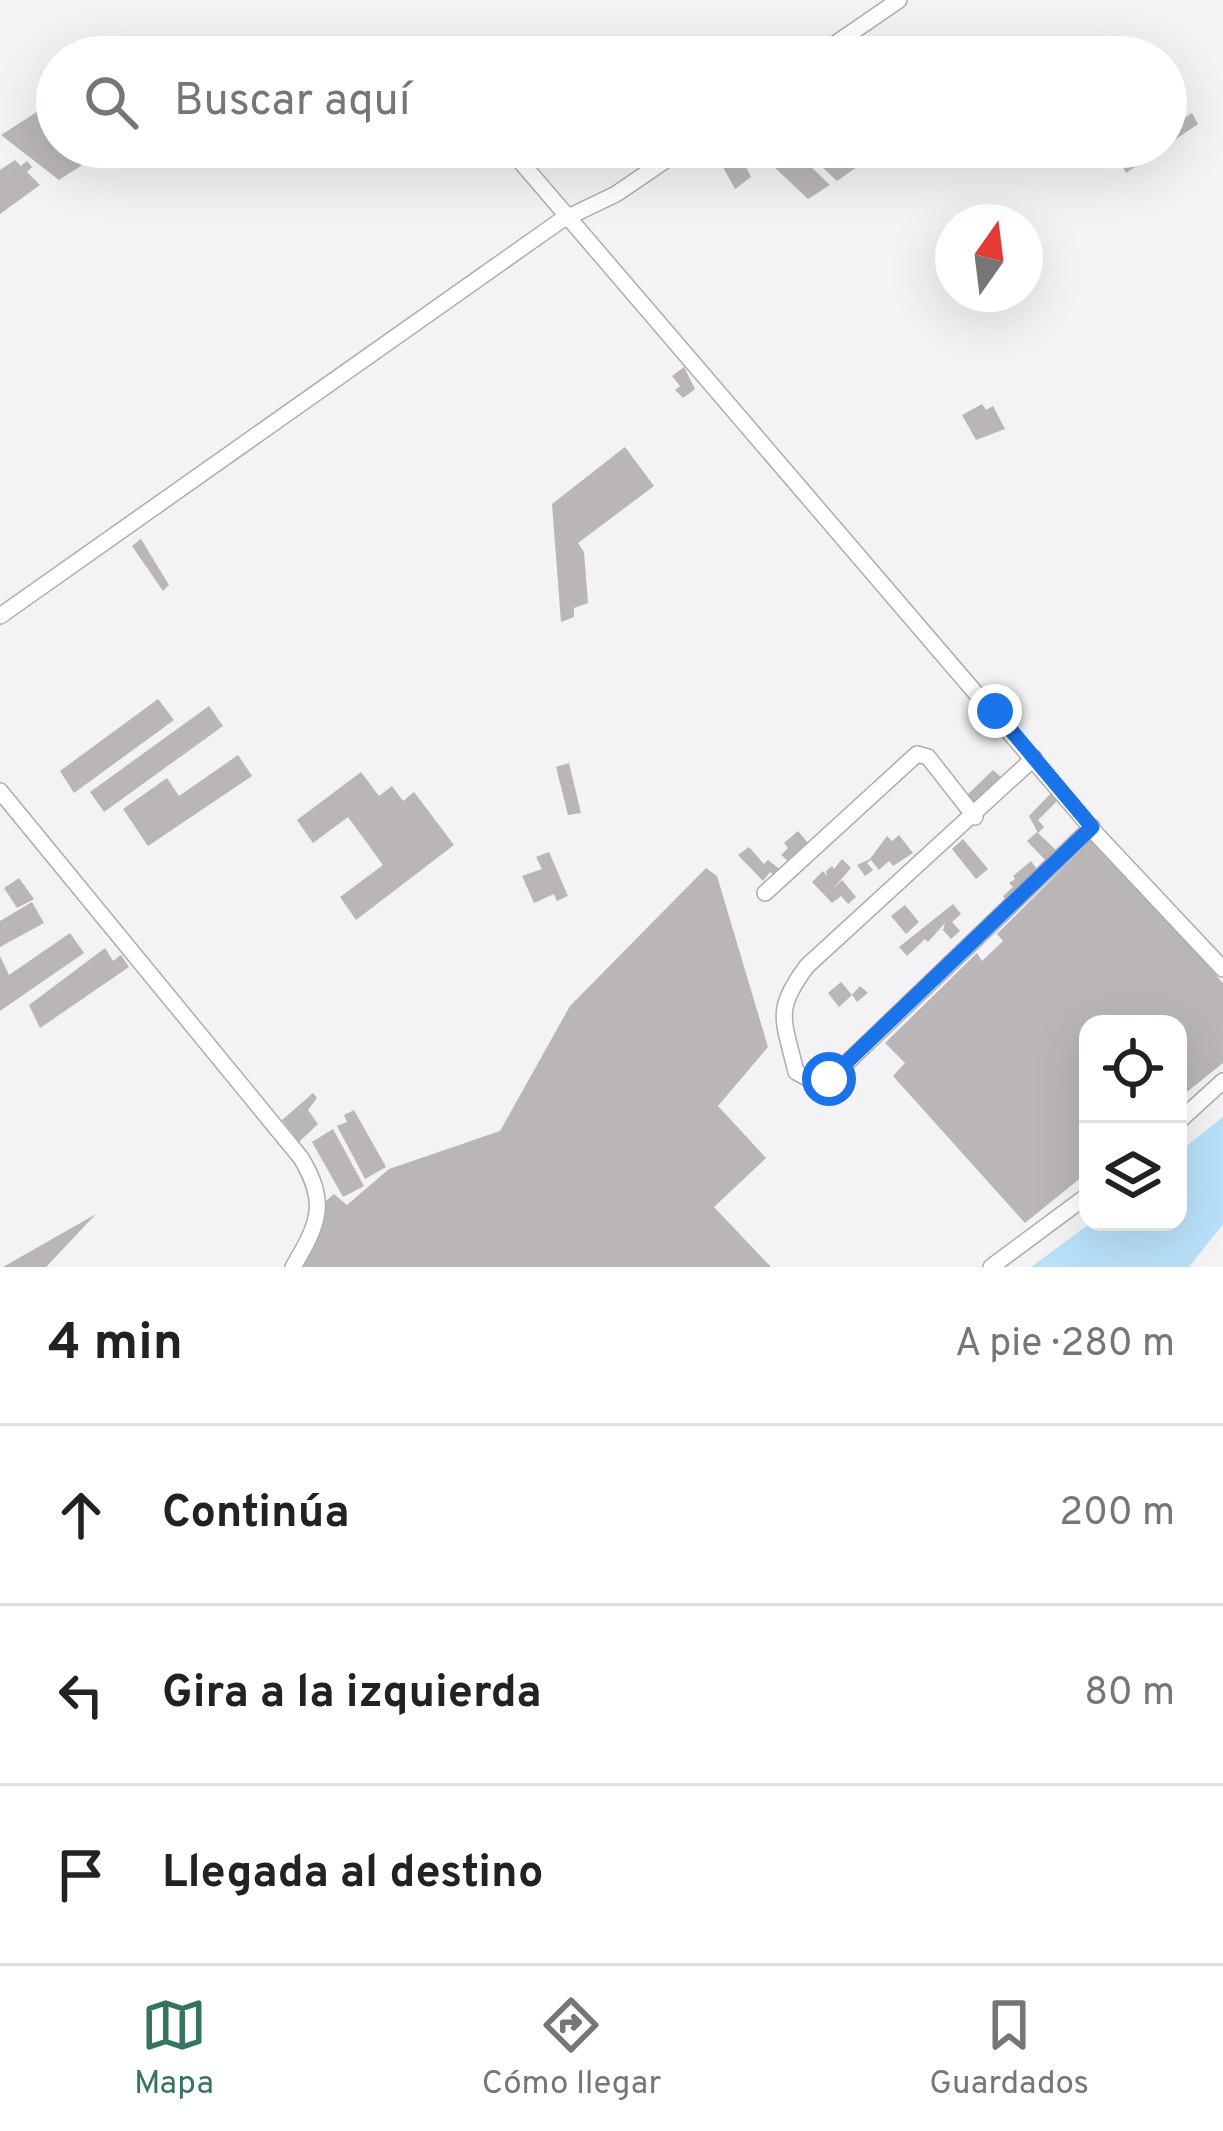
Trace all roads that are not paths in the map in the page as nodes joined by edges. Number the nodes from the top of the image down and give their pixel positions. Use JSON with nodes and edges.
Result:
{"nodes":[{"id":1,"x":899,"y":0,"type":"edge"},
{"id":2,"x":847,"y":36,"type":"edge"},
{"id":3,"x":526,"y":168,"type":"edge"},
{"id":4,"x":654,"y":168,"type":"edge"},
{"id":5,"x":568,"y":217,"type":"junction"},
{"id":6,"x":0,"y":616,"type":"edge"},
{"id":7,"x":1034,"y":758,"type":"junction"},
{"id":8,"x":0,"y":791,"type":"edge"},
{"id":9,"x":974,"y":817,"type":"junction"},
{"id":10,"x":1092,"y":827,"type":"junction"},
{"id":11,"x":765,"y":892,"type":"dead end"},
{"id":12,"x":1223,"y":969,"type":"edge"},
{"id":13,"x":1223,"y":1081,"type":"edge"},
{"id":14,"x":1187,"y":1114,"type":"edge"},
{"id":15,"x":1079,"y":1202,"type":"edge"},
{"id":16,"x":293,"y":1267,"type":"edge"},
{"id":17,"x":991,"y":1267,"type":"edge"}],
"edges":[{"from":1,"to":2,"type":"street"},
{"from":3,"to":5,"type":"street"},
{"from":4,"to":5,"type":"street"},
{"from":5,"to":6,"type":"street"},
{"from":5,"to":7,"type":"street"},
{"from":7,"to":9,"type":"street"},
{"from":7,"to":10,"type":"street"},
{"from":8,"to":16,"type":"street"},
{"from":9,"to":10,"type":"street"},
{"from":9,"to":11,"type":"street"},
{"from":10,"to":12,"type":"street"},
{"from":13,"to":14,"type":"street"},
{"from":15,"to":17,"type":"street"}]}
